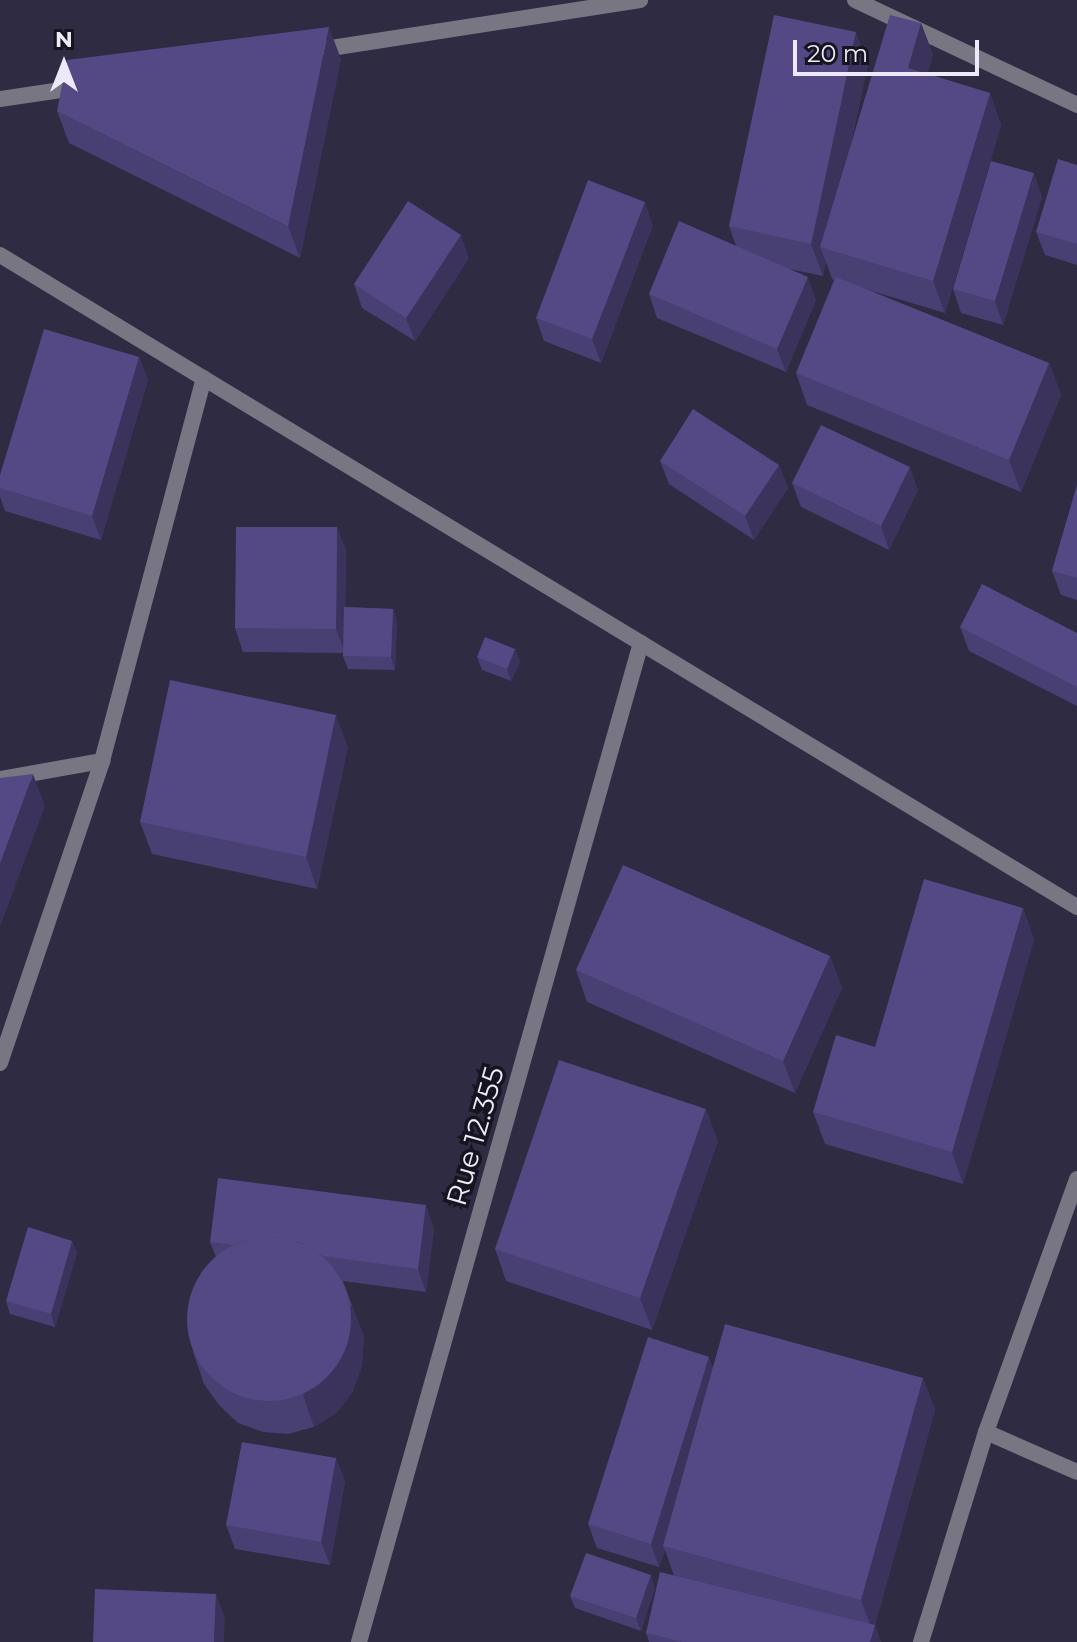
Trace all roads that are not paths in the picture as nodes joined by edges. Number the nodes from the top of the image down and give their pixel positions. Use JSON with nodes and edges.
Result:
{"nodes":[{"id":1,"x":640,"y":0,"type":"edge"},
{"id":2,"x":855,"y":0,"type":"edge"},
{"id":3,"x":297,"y":53,"type":"edge"},
{"id":4,"x":94,"y":85,"type":"edge"},
{"id":5,"x":0,"y":99,"type":"edge"},
{"id":6,"x":1077,"y":105,"type":"edge"},
{"id":7,"x":0,"y":255,"type":"edge"},
{"id":8,"x":204,"y":378,"type":"junction"},
{"id":9,"x":641,"y":643,"type":"junction"},
{"id":10,"x":102,"y":761,"type":"junction"},
{"id":11,"x":0,"y":779,"type":"edge"},
{"id":12,"x":1077,"y":907,"type":"edge"},
{"id":13,"x":0,"y":1063,"type":"edge"},
{"id":14,"x":1077,"y":1179,"type":"edge"},
{"id":15,"x":986,"y":1432,"type":"junction"},
{"id":16,"x":1077,"y":1472,"type":"edge"},
{"id":17,"x":359,"y":1642,"type":"edge"},
{"id":18,"x":921,"y":1642,"type":"edge"}],
"edges":[{"from":1,"to":3,"type":"street"},
{"from":2,"to":6,"type":"street"},
{"from":4,"to":5,"type":"street"},
{"from":7,"to":8,"type":"street"},
{"from":8,"to":9,"type":"street"},
{"from":8,"to":10,"type":"street"},
{"from":9,"to":12,"type":"street"},
{"from":9,"to":17,"type":"street","name":"Rue 12.355"},
{"from":10,"to":11,"type":"street"},
{"from":10,"to":13,"type":"street"},
{"from":14,"to":15,"type":"street"},
{"from":15,"to":16,"type":"street"},
{"from":15,"to":18,"type":"street"}]}
